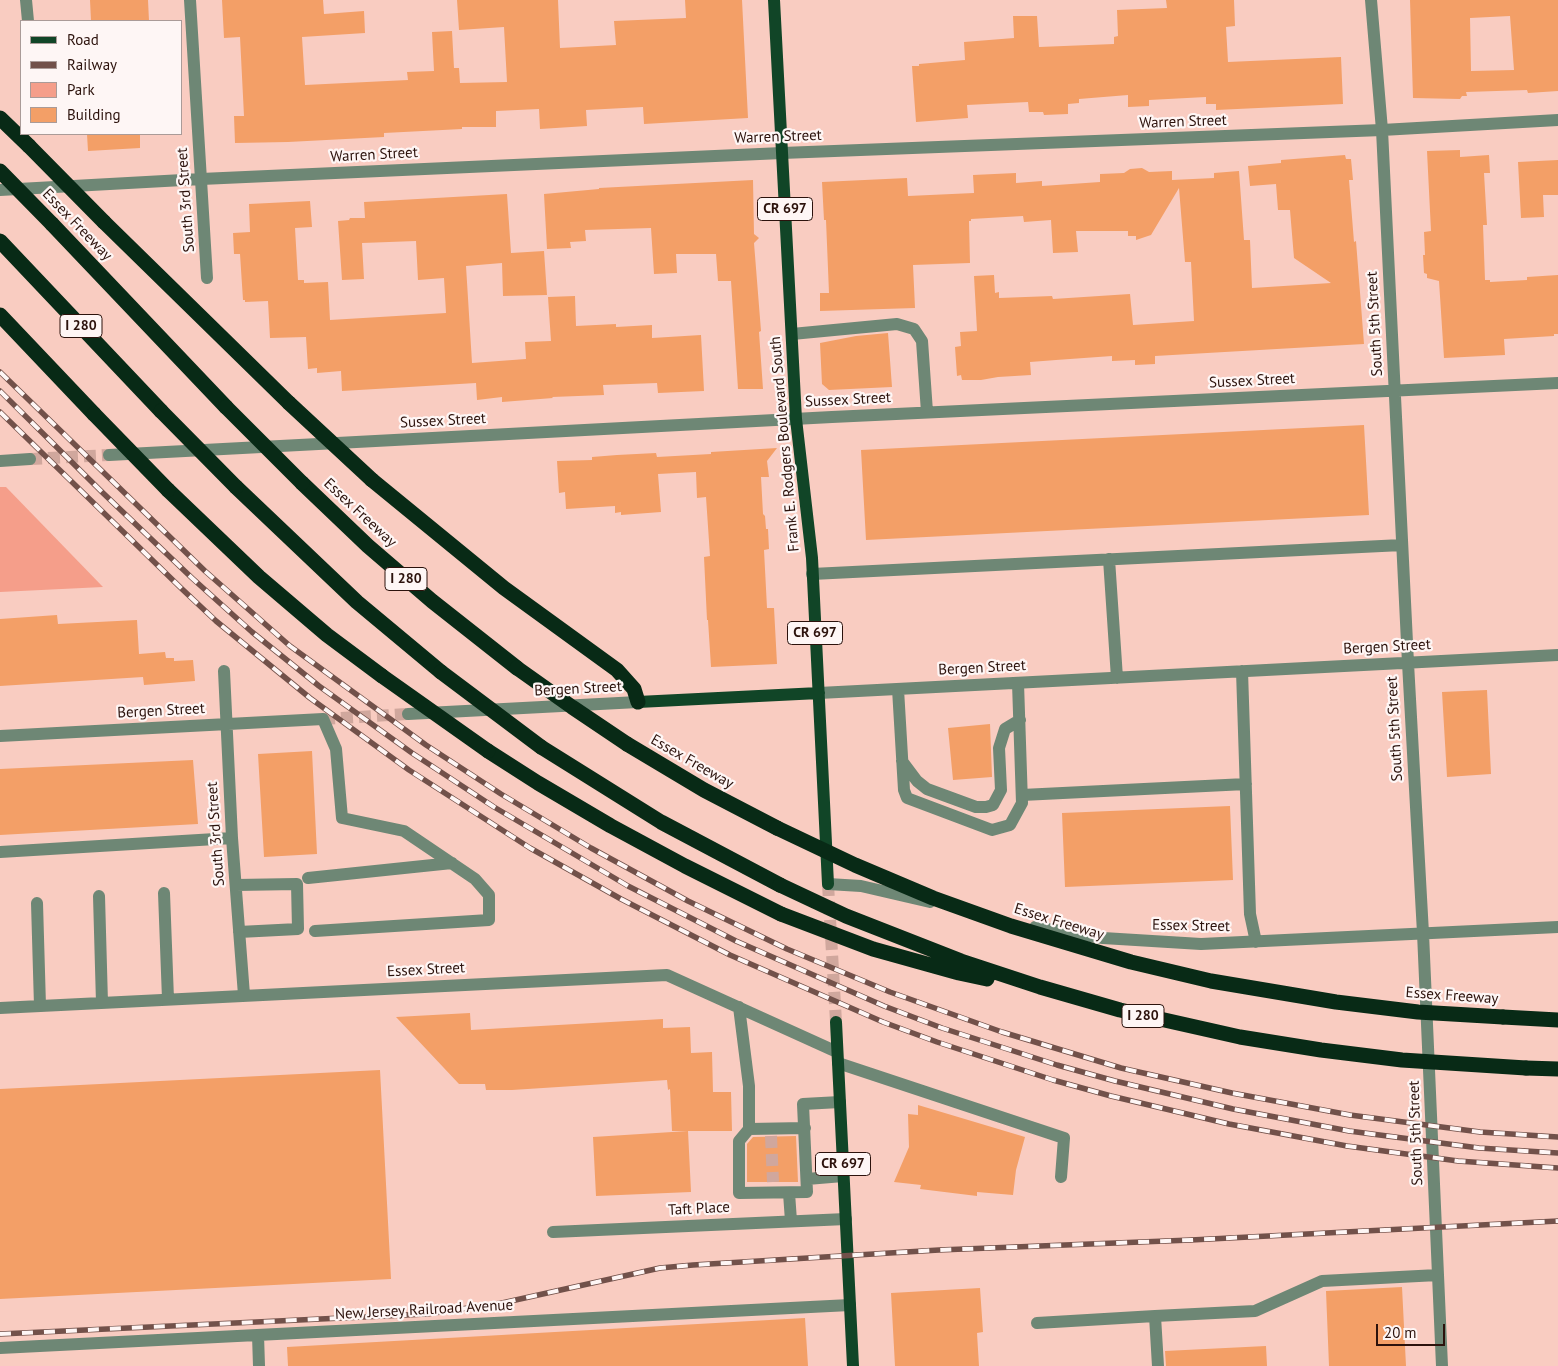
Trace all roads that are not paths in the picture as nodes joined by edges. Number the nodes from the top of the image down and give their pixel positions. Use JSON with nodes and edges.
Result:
{"nodes":[{"id":1,"x":26,"y":0,"type":"edge"},
{"id":2,"x":190,"y":0,"type":"edge"},
{"id":3,"x":774,"y":0,"type":"edge"},
{"id":4,"x":1371,"y":0,"type":"edge"},
{"id":5,"x":28,"y":20,"type":"edge"},
{"id":6,"x":0,"y":118,"type":"edge"},
{"id":7,"x":1558,"y":120,"type":"edge"},
{"id":8,"x":1382,"y":130,"type":"junction"},
{"id":9,"x":782,"y":153,"type":"junction"},
{"id":10,"x":0,"y":170,"type":"edge"},
{"id":11,"x":201,"y":179,"type":"junction"},
{"id":12,"x":0,"y":190,"type":"edge"},
{"id":13,"x":0,"y":241,"type":"edge"},
{"id":14,"x":207,"y":278,"type":"dead end"},
{"id":15,"x":0,"y":315,"type":"edge"},
{"id":16,"x":792,"y":334,"type":"junction"},
{"id":17,"x":1558,"y":383,"type":"edge"},
{"id":18,"x":1395,"y":390,"type":"junction"},
{"id":19,"x":927,"y":412,"type":"junction"},
{"id":20,"x":796,"y":419,"type":"junction"},
{"id":21,"x":109,"y":455,"type":"tunnel mouth"},
{"id":22,"x":30,"y":459,"type":"tunnel mouth"},
{"id":23,"x":0,"y":460,"type":"edge"},
{"id":24,"x":1402,"y":544,"type":"junction"},
{"id":25,"x":1108,"y":559,"type":"junction"},
{"id":26,"x":812,"y":574,"type":"junction"},
{"id":27,"x":1558,"y":655,"type":"edge"},
{"id":28,"x":1408,"y":663,"type":"junction"},
{"id":29,"x":224,"y":671,"type":"dead end"},
{"id":30,"x":1242,"y":671,"type":"junction"},
{"id":31,"x":1117,"y":678,"type":"junction"},
{"id":32,"x":1018,"y":683,"type":"junction"},
{"id":33,"x":898,"y":689,"type":"junction"},
{"id":34,"x":819,"y":693,"type":"junction"},
{"id":35,"x":638,"y":702,"type":"junction"},
{"id":36,"x":408,"y":714,"type":"tunnel mouth"},
{"id":37,"x":1020,"y":720,"type":"junction"},
{"id":38,"x":226,"y":724,"type":"junction"},
{"id":39,"x":0,"y":736,"type":"edge"},
{"id":40,"x":902,"y":761,"type":"junction"},
{"id":41,"x":1246,"y":784,"type":"junction"},
{"id":42,"x":1022,"y":795,"type":"junction"},
{"id":43,"x":232,"y":838,"type":"junction"},
{"id":44,"x":0,"y":852,"type":"edge"},
{"id":45,"x":452,"y":863,"type":"junction"},
{"id":46,"x":308,"y":878,"type":"dead end"},
{"id":47,"x":828,"y":884,"type":"joint"},
{"id":48,"x":236,"y":885,"type":"junction"},
{"id":49,"x":164,"y":893,"type":"dead end"},
{"id":50,"x":99,"y":896,"type":"dead end"},
{"id":51,"x":37,"y":903,"type":"dead end"},
{"id":52,"x":1558,"y":927,"type":"edge"},
{"id":53,"x":315,"y":931,"type":"dead end"},
{"id":54,"x":238,"y":932,"type":"junction"},
{"id":55,"x":1423,"y":933,"type":"junction"},
{"id":56,"x":1256,"y":942,"type":"junction"},
{"id":57,"x":244,"y":995,"type":"junction"},
{"id":58,"x":168,"y":999,"type":"junction"},
{"id":59,"x":1079,"y":999,"type":"junction"},
{"id":60,"x":102,"y":1003,"type":"junction"},
{"id":61,"x":40,"y":1006,"type":"junction"},
{"id":62,"x":739,"y":1007,"type":"junction"},
{"id":63,"x":0,"y":1008,"type":"edge"},
{"id":64,"x":1558,"y":1020,"type":"edge"},
{"id":65,"x":836,"y":1022,"type":"tunnel mouth"},
{"id":66,"x":837,"y":1057,"type":"junction"},
{"id":67,"x":1558,"y":1069,"type":"edge"},
{"id":68,"x":840,"y":1102,"type":"junction"},
{"id":69,"x":805,"y":1128,"type":"junction"},
{"id":70,"x":749,"y":1129,"type":"junction"},
{"id":71,"x":844,"y":1176,"type":"junction"},
{"id":72,"x":1061,"y":1177,"type":"dead end"},
{"id":73,"x":807,"y":1179,"type":"junction"},
{"id":74,"x":789,"y":1193,"type":"junction"},
{"id":75,"x":846,"y":1219,"type":"junction"},
{"id":76,"x":790,"y":1221,"type":"junction"},
{"id":77,"x":553,"y":1232,"type":"dead end"},
{"id":78,"x":1438,"y":1275,"type":"junction"},
{"id":79,"x":850,"y":1305,"type":"junction"},
{"id":80,"x":1155,"y":1316,"type":"junction"},
{"id":81,"x":1037,"y":1323,"type":"dead end"},
{"id":82,"x":258,"y":1335,"type":"junction"},
{"id":83,"x":0,"y":1348,"type":"edge"},
{"id":84,"x":260,"y":1366,"type":"edge"},
{"id":85,"x":853,"y":1366,"type":"edge"},
{"id":86,"x":1158,"y":1366,"type":"edge"},
{"id":87,"x":1442,"y":1366,"type":"edge"}],
"edges":[{"from":1,"to":5,"type":"street"},
{"from":2,"to":11,"type":"street","name":"South 3rd Street"},
{"from":3,"to":9,"type":"main road","name":"Frank E. Rodgers Boulevard South","number":"CR 697"},
{"from":4,"to":8,"type":"street","name":"South 5th Street"},
{"from":6,"to":35,"type":"highway","bridge":true},
{"from":7,"to":8,"type":"street","name":"Warren Street"},
{"from":8,"to":9,"type":"street","name":"Warren Street"},
{"from":8,"to":18,"type":"street","name":"South 5th Street"},
{"from":9,"to":11,"type":"street","name":"Warren Street"},
{"from":9,"to":16,"type":"main road","name":"Frank E. Rodgers Boulevard South","number":"CR 697"},
{"from":10,"to":64,"type":"highway","name":"Essex Freeway","number":"I 280","bridge":true},
{"from":11,"to":12,"type":"street","name":"Warren Street"},
{"from":11,"to":14,"type":"street","name":"South 3rd Street"},
{"from":13,"to":59,"type":"highway","number":"I 280","bridge":true},
{"from":15,"to":59,"type":"highway","bridge":true},
{"from":16,"to":19,"type":"street"},
{"from":16,"to":20,"type":"main road","name":"Frank E. Rodgers Boulevard South","number":"CR 697"},
{"from":17,"to":18,"type":"street","name":"Sussex Street"},
{"from":18,"to":19,"type":"street","name":"Sussex Street"},
{"from":18,"to":24,"type":"street","name":"South 5th Street"},
{"from":19,"to":20,"type":"street","name":"Sussex Street"},
{"from":20,"to":21,"type":"street","name":"Sussex Street"},
{"from":20,"to":26,"type":"main road","name":"Frank E. Rodgers Boulevard South","number":"CR 697"},
{"from":22,"to":23,"type":"street"},
{"from":24,"to":25,"type":"street"},
{"from":24,"to":28,"type":"street","name":"South 5th Street"},
{"from":25,"to":26,"type":"street"},
{"from":25,"to":31,"type":"street"},
{"from":26,"to":34,"type":"main road","name":"Frank E. Rodgers Boulevard South","number":"CR 697"},
{"from":27,"to":28,"type":"street","name":"Bergen Street"},
{"from":28,"to":30,"type":"street","name":"Bergen Street"},
{"from":28,"to":55,"type":"street","name":"South 5th Street"},
{"from":29,"to":38,"type":"street","name":"South 3rd Street"},
{"from":30,"to":31,"type":"street","name":"Bergen Street"},
{"from":30,"to":41,"type":"street"},
{"from":31,"to":32,"type":"street","name":"Bergen Street"},
{"from":32,"to":33,"type":"street","name":"Bergen Street"},
{"from":32,"to":37,"type":"street"},
{"from":33,"to":34,"type":"street","name":"Bergen Street"},
{"from":33,"to":40,"type":"street"},
{"from":34,"to":35,"type":"main road","name":"Bergen Street"},
{"from":34,"to":47,"type":"main road","name":"Frank E. Rodgers Boulevard South","number":"CR 697"},
{"from":35,"to":36,"type":"street","name":"Bergen Street"},
{"from":37,"to":40,"type":"street"},
{"from":37,"to":42,"type":"street"},
{"from":38,"to":39,"type":"street","name":"Bergen Street"},
{"from":38,"to":43,"type":"street","name":"South 3rd Street"},
{"from":38,"to":45,"type":"street","name":"Bergen Street"},
{"from":40,"to":42,"type":"street"},
{"from":41,"to":42,"type":"street"},
{"from":41,"to":56,"type":"street"},
{"from":43,"to":44,"type":"street"},
{"from":43,"to":48,"type":"street","name":"South 3rd Street"},
{"from":45,"to":46,"type":"street"},
{"from":45,"to":53,"type":"street"},
{"from":47,"to":56,"type":"street","name":"Essex Street"},
{"from":48,"to":54,"type":"street","name":"South 3rd Street"},
{"from":48,"to":54,"type":"street"},
{"from":49,"to":58,"type":"street"},
{"from":50,"to":60,"type":"street"},
{"from":51,"to":61,"type":"street"},
{"from":52,"to":55,"type":"street","name":"Essex Street"},
{"from":54,"to":57,"type":"street","name":"South 3rd Street"},
{"from":55,"to":56,"type":"street","name":"Essex Street"},
{"from":55,"to":78,"type":"street","name":"South 5th Street"},
{"from":57,"to":58,"type":"street","name":"Essex Street"},
{"from":57,"to":62,"type":"street","name":"Essex Street"},
{"from":58,"to":60,"type":"street","name":"Essex Street"},
{"from":59,"to":67,"type":"highway","number":"I 280","bridge":true},
{"from":60,"to":61,"type":"street","name":"Essex Street"},
{"from":61,"to":63,"type":"street","name":"Essex Street"},
{"from":62,"to":66,"type":"street","name":"Essex Street"},
{"from":62,"to":70,"type":"street"},
{"from":65,"to":66,"type":"main road","number":"CR 697"},
{"from":66,"to":68,"type":"main road","number":"CR 697"},
{"from":66,"to":72,"type":"street","name":"Essex Street"},
{"from":68,"to":69,"type":"street"},
{"from":68,"to":71,"type":"main road","number":"CR 697"},
{"from":69,"to":70,"type":"street"},
{"from":69,"to":73,"type":"street"},
{"from":70,"to":74,"type":"street"},
{"from":71,"to":73,"type":"street"},
{"from":71,"to":75,"type":"main road","number":"CR 697"},
{"from":73,"to":74,"type":"street"},
{"from":74,"to":76,"type":"street"},
{"from":75,"to":76,"type":"street","name":"Taft Place"},
{"from":75,"to":79,"type":"main road","number":"CR 697"},
{"from":76,"to":77,"type":"street","name":"Taft Place"},
{"from":78,"to":80,"type":"street"},
{"from":78,"to":87,"type":"street","name":"South 5th Street"},
{"from":79,"to":82,"type":"street","name":"New Jersey Railroad Avenue"},
{"from":79,"to":85,"type":"main road","number":"CR 697"},
{"from":80,"to":81,"type":"street"},
{"from":80,"to":86,"type":"street"},
{"from":82,"to":83,"type":"street","name":"New Jersey Railroad Avenue"},
{"from":82,"to":84,"type":"street"}]}
